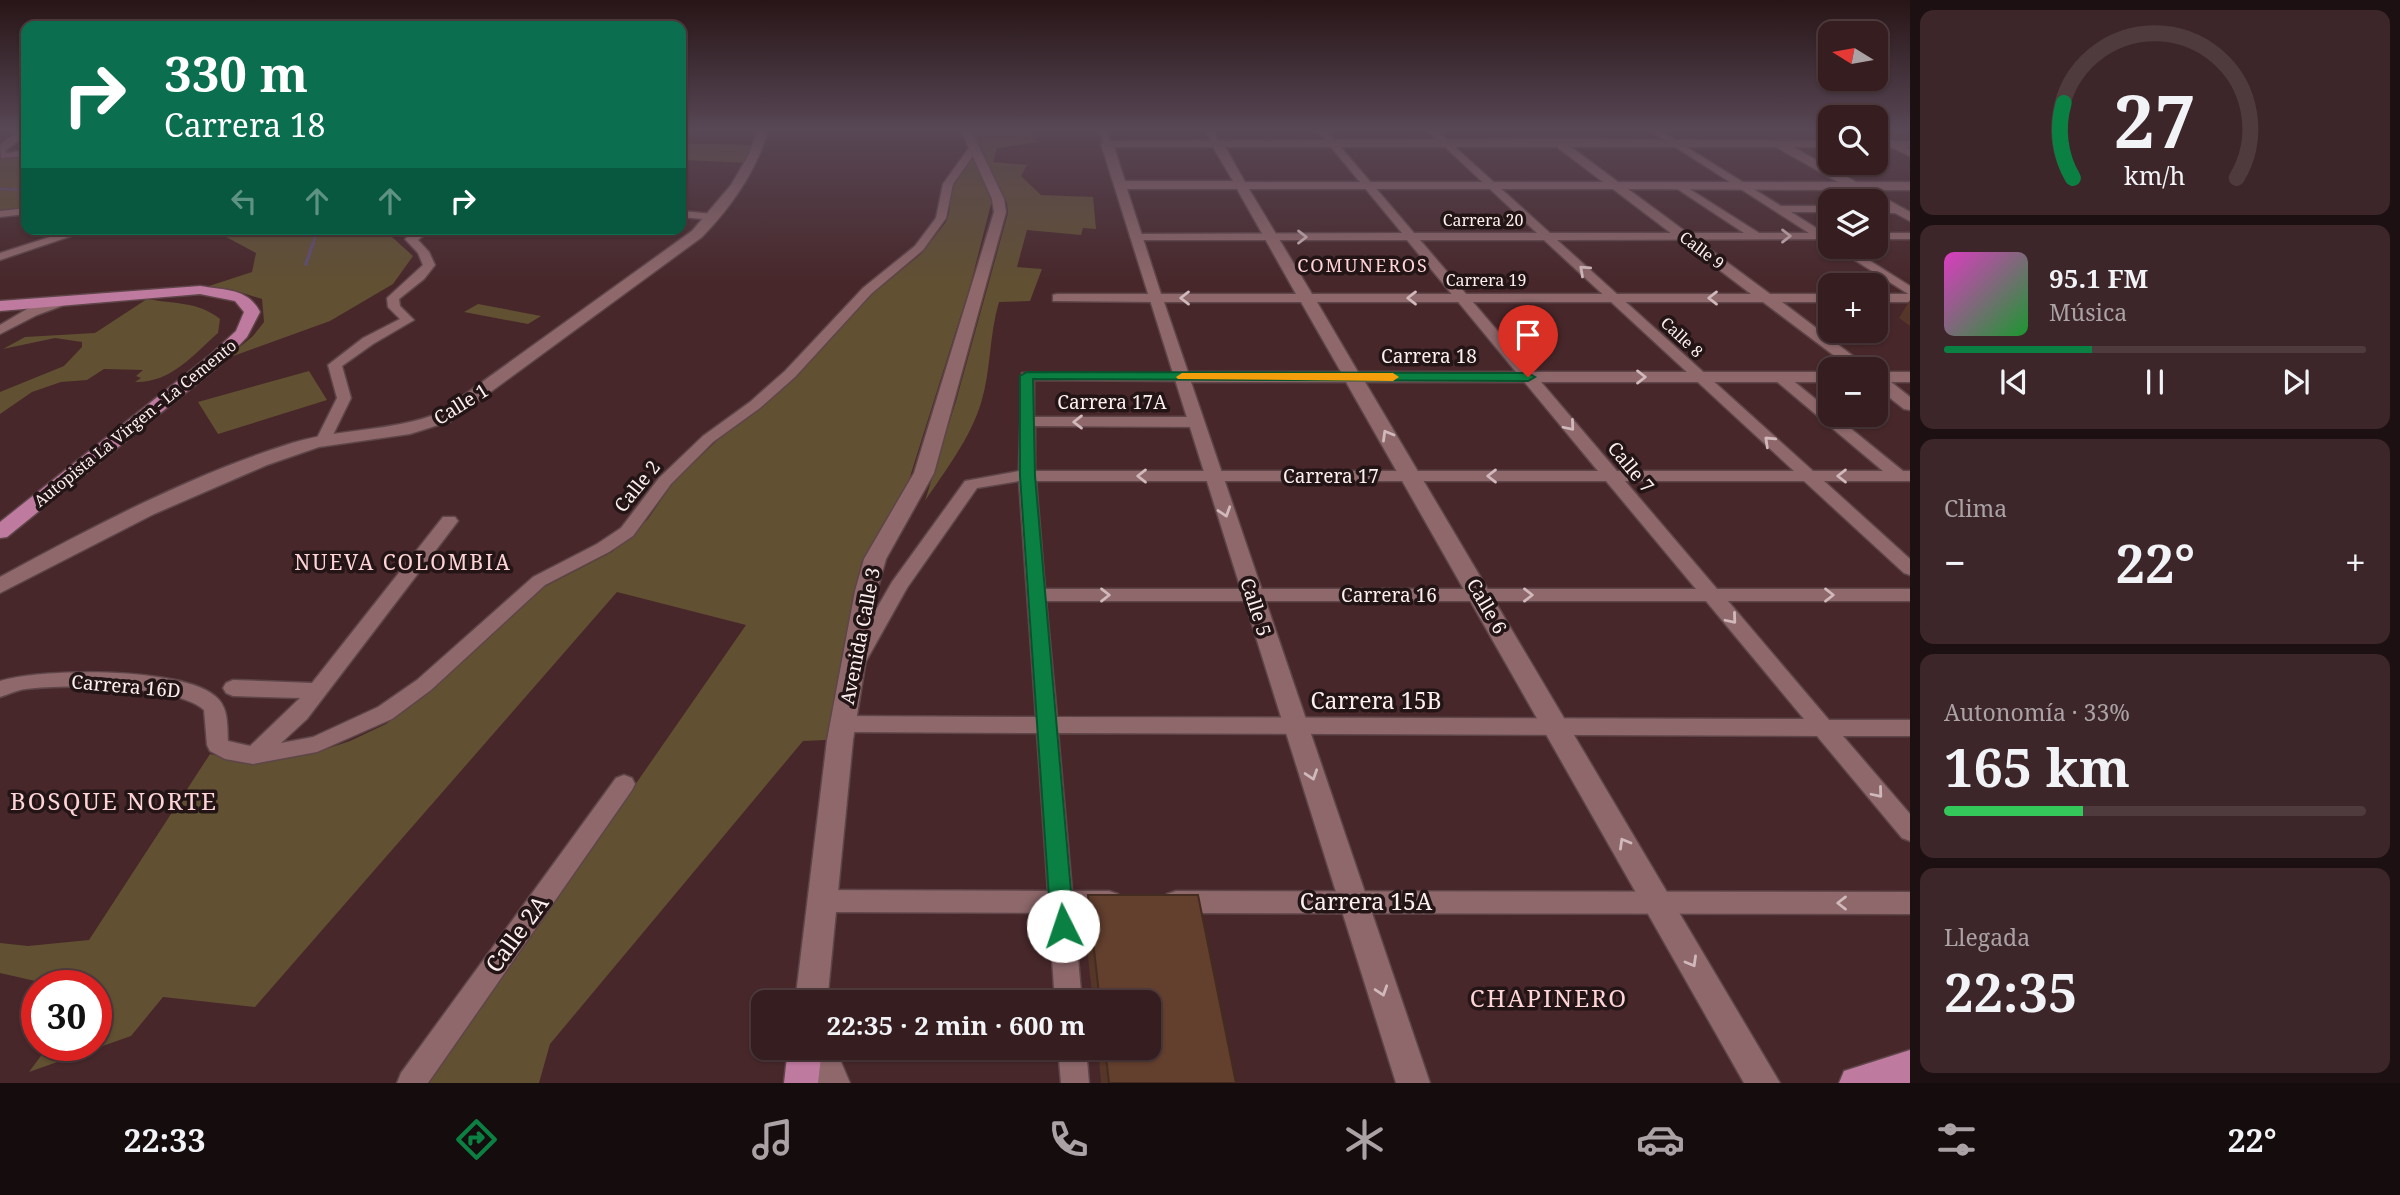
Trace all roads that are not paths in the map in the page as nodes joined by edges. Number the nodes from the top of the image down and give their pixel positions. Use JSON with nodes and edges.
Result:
{"nodes":[{"id":1,"x":738,"y":181,"type":"edge"},
{"id":2,"x":950,"y":181,"type":"edge"},
{"id":3,"x":990,"y":181,"type":"edge"},
{"id":4,"x":1119,"y":181,"type":"edge"},
{"id":5,"x":1238,"y":181,"type":"edge"},
{"id":6,"x":1363,"y":181,"type":"edge"},
{"id":7,"x":1485,"y":181,"type":"edge"},
{"id":8,"x":1609,"y":181,"type":"edge"},
{"id":9,"x":1733,"y":181,"type":"edge"},
{"id":10,"x":1844,"y":181,"type":"edge"},
{"id":11,"x":1120,"y":185,"type":"junction"},
{"id":12,"x":1241,"y":185,"type":"junction"},
{"id":13,"x":1367,"y":185,"type":"junction"},
{"id":14,"x":1491,"y":186,"type":"junction"},
{"id":15,"x":1616,"y":186,"type":"junction"},
{"id":16,"x":1680,"y":186,"type":"junction"},
{"id":17,"x":1742,"y":186,"type":"junction"},
{"id":18,"x":1854,"y":186,"type":"junction"},
{"id":19,"x":1910,"y":186,"type":"edge"},
{"id":20,"x":1780,"y":209,"type":"junction"},
{"id":21,"x":1818,"y":209,"type":"edge"},
{"id":22,"x":1888,"y":210,"type":"edge"},
{"id":23,"x":1898,"y":210,"type":"junction"},
{"id":24,"x":686,"y":214,"type":"edge"},
{"id":25,"x":714,"y":216,"type":"junction"},
{"id":26,"x":1910,"y":217,"type":"edge"},
{"id":27,"x":1818,"y":232,"type":"edge"},
{"id":28,"x":51,"y":235,"type":"edge"},
{"id":29,"x":68,"y":235,"type":"edge"},
{"id":30,"x":416,"y":235,"type":"edge"},
{"id":31,"x":1546,"y":236,"type":"junction"},
{"id":32,"x":1684,"y":236,"type":"junction"},
{"id":33,"x":1756,"y":236,"type":"junction"},
{"id":34,"x":1888,"y":236,"type":"edge"},
{"id":35,"x":1910,"y":236,"type":"edge"},
{"id":36,"x":1136,"y":237,"type":"junction"},
{"id":37,"x":1271,"y":237,"type":"junction"},
{"id":38,"x":1410,"y":237,"type":"junction"},
{"id":39,"x":1818,"y":238,"type":"edge"},
{"id":40,"x":32,"y":244,"type":"dead end"},
{"id":41,"x":0,"y":257,"type":"edge"},
{"id":42,"x":1859,"y":259,"type":"edge"},
{"id":43,"x":1910,"y":291,"type":"edge"},
{"id":44,"x":1057,"y":298,"type":"dead end"},
{"id":45,"x":1155,"y":298,"type":"junction"},
{"id":46,"x":1307,"y":298,"type":"junction"},
{"id":47,"x":1462,"y":298,"type":"junction"},
{"id":48,"x":1614,"y":298,"type":"junction"},
{"id":49,"x":1767,"y":298,"type":"junction"},
{"id":50,"x":1818,"y":298,"type":"edge"},
{"id":51,"x":1888,"y":298,"type":"edge"},
{"id":52,"x":1910,"y":298,"type":"edge"},
{"id":53,"x":66,"y":300,"type":"junction"},
{"id":54,"x":0,"y":306,"type":"edge"},
{"id":55,"x":15,"y":321,"type":"junction"},
{"id":56,"x":0,"y":330,"type":"edge"},
{"id":57,"x":1847,"y":357,"type":"edge"},
{"id":58,"x":1181,"y":377,"type":"junction"},
{"id":59,"x":1353,"y":377,"type":"junction"},
{"id":60,"x":1528,"y":377,"type":"junction"},
{"id":61,"x":1700,"y":377,"type":"junction"},
{"id":62,"x":1780,"y":377,"type":"junction"},
{"id":63,"x":1818,"y":377,"type":"edge"},
{"id":64,"x":1910,"y":377,"type":"edge"},
{"id":65,"x":1888,"y":378,"type":"edge"},
{"id":66,"x":1888,"y":388,"type":"edge"},
{"id":67,"x":1910,"y":405,"type":"edge"},
{"id":68,"x":1027,"y":421,"type":"junction"},
{"id":69,"x":1196,"y":422,"type":"junction"},
{"id":70,"x":324,"y":440,"type":"junction"},
{"id":71,"x":1027,"y":476,"type":"junction"},
{"id":72,"x":1213,"y":476,"type":"junction"},
{"id":73,"x":1411,"y":476,"type":"junction"},
{"id":74,"x":1612,"y":476,"type":"junction"},
{"id":75,"x":1808,"y":476,"type":"junction"},
{"id":76,"x":1905,"y":476,"type":"edge"},
{"id":77,"x":449,"y":521,"type":"dead end"},
{"id":78,"x":0,"y":532,"type":"edge"},
{"id":79,"x":1910,"y":569,"type":"edge"},
{"id":80,"x":0,"y":586,"type":"edge"},
{"id":81,"x":1037,"y":595,"type":"junction"},
{"id":82,"x":1252,"y":595,"type":"junction"},
{"id":83,"x":1480,"y":595,"type":"junction"},
{"id":84,"x":1712,"y":595,"type":"junction"},
{"id":85,"x":1910,"y":595,"type":"edge"},
{"id":86,"x":853,"y":666,"type":"junction"},
{"id":87,"x":233,"y":688,"type":"dead end"},
{"id":88,"x":0,"y":690,"type":"edge"},
{"id":89,"x":314,"y":691,"type":"junction"},
{"id":90,"x":843,"y":724,"type":"junction"},
{"id":91,"x":1047,"y":726,"type":"junction"},
{"id":92,"x":1296,"y":727,"type":"junction"},
{"id":93,"x":1558,"y":727,"type":"junction"},
{"id":94,"x":1823,"y":727,"type":"junction"},
{"id":95,"x":1910,"y":727,"type":"edge"},
{"id":96,"x":253,"y":755,"type":"junction"},
{"id":97,"x":624,"y":784,"type":"dead end"},
{"id":98,"x":1910,"y":831,"type":"edge"},
{"id":99,"x":822,"y":901,"type":"junction"},
{"id":100,"x":1061,"y":902,"type":"junction"},
{"id":101,"x":1131,"y":902,"type":"edge"},
{"id":102,"x":1158,"y":902,"type":"edge"},
{"id":103,"x":1353,"y":902,"type":"junction"},
{"id":104,"x":1657,"y":903,"type":"junction"},
{"id":105,"x":1910,"y":903,"type":"edge"},
{"id":106,"x":812,"y":990,"type":"edge"},
{"id":107,"x":1068,"y":990,"type":"edge"},
{"id":108,"x":804,"y":1060,"type":"edge"},
{"id":109,"x":823,"y":1060,"type":"edge"},
{"id":110,"x":1073,"y":1060,"type":"edge"},
{"id":111,"x":1910,"y":1067,"type":"edge"},
{"id":112,"x":411,"y":1083,"type":"edge"},
{"id":113,"x":801,"y":1083,"type":"edge"},
{"id":114,"x":833,"y":1083,"type":"edge"},
{"id":115,"x":1075,"y":1083,"type":"edge"},
{"id":116,"x":1413,"y":1083,"type":"edge"},
{"id":117,"x":1763,"y":1083,"type":"edge"},
{"id":118,"x":1856,"y":1083,"type":"edge"}],
"edges":[{"from":1,"to":25,"type":"street","name":"Calle 1"},
{"from":2,"to":96,"type":"street","name":"Calle 2"},
{"from":3,"to":86,"type":"street","name":"Avenida Calle 3"},
{"from":4,"to":11,"type":"street","name":"Calle 5"},
{"from":5,"to":12,"type":"street","name":"Calle 6"},
{"from":6,"to":13,"type":"street","name":"Calle 7"},
{"from":7,"to":14,"type":"street","name":"Calle 8"},
{"from":8,"to":15,"type":"street","name":"Calle 9"},
{"from":9,"to":17,"type":"street"},
{"from":10,"to":18,"type":"street"},
{"from":11,"to":12,"type":"street"},
{"from":11,"to":36,"type":"street","name":"Calle 5"},
{"from":12,"to":13,"type":"street"},
{"from":12,"to":37,"type":"street","name":"Calle 6"},
{"from":13,"to":14,"type":"street"},
{"from":13,"to":38,"type":"street","name":"Calle 7"},
{"from":14,"to":15,"type":"street"},
{"from":14,"to":31,"type":"street","name":"Calle 8"},
{"from":15,"to":16,"type":"street"},
{"from":15,"to":32,"type":"street","name":"Calle 9"},
{"from":16,"to":17,"type":"street"},
{"from":16,"to":33,"type":"street"},
{"from":17,"to":18,"type":"street"},
{"from":17,"to":20,"type":"street"},
{"from":18,"to":19,"type":"street"},
{"from":18,"to":23,"type":"street"},
{"from":20,"to":21,"type":"street"},
{"from":20,"to":27,"type":"street"},
{"from":22,"to":23,"type":"street"},
{"from":23,"to":26,"type":"street"},
{"from":24,"to":25,"type":"street"},
{"from":25,"to":70,"type":"street","name":"Calle 1"},
{"from":28,"to":40,"type":"street"},
{"from":29,"to":41,"type":"street"},
{"from":30,"to":70,"type":"street"},
{"from":31,"to":32,"type":"street","name":"Carrera 20"},
{"from":31,"to":38,"type":"street","name":"Carrera 20"},
{"from":48,"to":31,"type":"street","name":"Calle 8","one_way":true},
{"from":32,"to":33,"type":"street","name":"Carrera 20"},
{"from":32,"to":49,"type":"street","name":"Calle 9"},
{"from":33,"to":39,"type":"street","name":"Carrera 20","one_way":true},
{"from":34,"to":35,"type":"street"},
{"from":36,"to":37,"type":"street","name":"Carrera 20"},
{"from":36,"to":45,"type":"street","name":"Calle 5"},
{"from":37,"to":38,"type":"street","name":"Carrera 20","one_way":true},
{"from":37,"to":46,"type":"street","name":"Calle 6"},
{"from":38,"to":47,"type":"street","name":"Calle 7"},
{"from":42,"to":43,"type":"street"},
{"from":44,"to":45,"type":"street","name":"Carrera 19"},
{"from":46,"to":45,"type":"street","name":"Carrera 19","one_way":true},
{"from":45,"to":58,"type":"street","name":"Calle 5"},
{"from":47,"to":46,"type":"street","name":"Carrera 19","one_way":true},
{"from":46,"to":59,"type":"street","name":"Calle 6"},
{"from":47,"to":48,"type":"street","name":"Carrera 19"},
{"from":47,"to":60,"type":"street","name":"Calle 7"},
{"from":49,"to":48,"type":"street","name":"Carrera 19","one_way":true},
{"from":48,"to":61,"type":"street","name":"Calle 8"},
{"from":49,"to":50,"type":"street","name":"Carrera 19"},
{"from":49,"to":57,"type":"street","name":"Calle 9"},
{"from":51,"to":52,"type":"street"},
{"from":53,"to":54,"type":"main road","name":"Autopista La Virgen - La Cemento"},
{"from":53,"to":55,"type":"street"},
{"from":53,"to":78,"type":"main road","name":"Autopista La Virgen - La Cemento"},
{"from":54,"to":55,"type":"street"},
{"from":55,"to":56,"type":"street"},
{"from":58,"to":59,"type":"street","name":"Carrera 18"},
{"from":58,"to":68,"type":"street","name":"Carrera 18"},
{"from":58,"to":69,"type":"street","name":"Calle 5"},
{"from":59,"to":60,"type":"street","name":"Carrera 18"},
{"from":73,"to":59,"type":"street","name":"Calle 6","one_way":true},
{"from":60,"to":61,"type":"street","name":"Carrera 18","one_way":true},
{"from":60,"to":74,"type":"street","name":"Calle 7","one_way":true},
{"from":61,"to":62,"type":"street","name":"Carrera 18"},
{"from":75,"to":61,"type":"street","name":"Calle 8","one_way":true},
{"from":62,"to":63,"type":"street","name":"Carrera 18"},
{"from":62,"to":76,"type":"street"},
{"from":64,"to":65,"type":"street"},
{"from":66,"to":67,"type":"street"},
{"from":69,"to":68,"type":"street","name":"Carrera 17A","one_way":true},
{"from":68,"to":71,"type":"street"},
{"from":69,"to":72,"type":"street","name":"Calle 5"},
{"from":70,"to":80,"type":"street","name":"Calle 1"},
{"from":72,"to":71,"type":"street","name":"Carrera 17","one_way":true},
{"from":71,"to":81,"type":"street"},
{"from":71,"to":86,"type":"street","name":"Carrera 17"},
{"from":72,"to":73,"type":"street","name":"Carrera 17"},
{"from":72,"to":82,"type":"street","name":"Calle 5","one_way":true},
{"from":74,"to":73,"type":"street","name":"Carrera 17","one_way":true},
{"from":73,"to":83,"type":"street","name":"Calle 6"},
{"from":74,"to":75,"type":"street","name":"Carrera 17"},
{"from":74,"to":84,"type":"street","name":"Calle 7"},
{"from":76,"to":75,"type":"street","name":"Carrera 17","one_way":true},
{"from":75,"to":79,"type":"street","name":"Calle 8"},
{"from":77,"to":89,"type":"street"},
{"from":81,"to":82,"type":"street","name":"Carrera 16","one_way":true},
{"from":81,"to":91,"type":"street"},
{"from":82,"to":83,"type":"street","name":"Carrera 16"},
{"from":82,"to":92,"type":"street","name":"Calle 5"},
{"from":83,"to":84,"type":"street","name":"Carrera 16","one_way":true},
{"from":83,"to":93,"type":"street","name":"Calle 6"},
{"from":84,"to":85,"type":"street","name":"Carrera 16","one_way":true},
{"from":84,"to":94,"type":"street","name":"Calle 7","one_way":true},
{"from":86,"to":90,"type":"street","name":"Avenida Calle 3"},
{"from":87,"to":89,"type":"street"},
{"from":88,"to":96,"type":"street","name":"Carrera 16D"},
{"from":89,"to":96,"type":"street"},
{"from":90,"to":91,"type":"street","name":"Carrera 15B"},
{"from":90,"to":99,"type":"street","name":"Avenida Calle 3"},
{"from":91,"to":92,"type":"street","name":"Carrera 15B"},
{"from":91,"to":100,"type":"street"},
{"from":92,"to":93,"type":"street","name":"Carrera 15B"},
{"from":92,"to":103,"type":"street","name":"Calle 5","one_way":true},
{"from":93,"to":94,"type":"street","name":"Carrera 15B"},
{"from":104,"to":93,"type":"street","name":"Calle 6","one_way":true},
{"from":94,"to":95,"type":"street","name":"Carrera 15B"},
{"from":94,"to":98,"type":"street","name":"Calle 7","one_way":true},
{"from":97,"to":112,"type":"street","name":"Calle 2A"},
{"from":99,"to":100,"type":"street"},
{"from":99,"to":106,"type":"street","name":"Avenida Calle 3"},
{"from":100,"to":101,"type":"street"},
{"from":100,"to":107,"type":"street"},
{"from":102,"to":103,"type":"street","name":"Carrera 15A"},
{"from":103,"to":104,"type":"street","name":"Carrera 15A"},
{"from":103,"to":116,"type":"street","name":"Calle 5","one_way":true},
{"from":105,"to":104,"type":"street","name":"Carrera 15A","one_way":true},
{"from":104,"to":117,"type":"street","name":"Calle 6","one_way":true},
{"from":108,"to":113,"type":"main road"},
{"from":109,"to":114,"type":"street"},
{"from":110,"to":115,"type":"street"},
{"from":111,"to":118,"type":"main road"}]}
